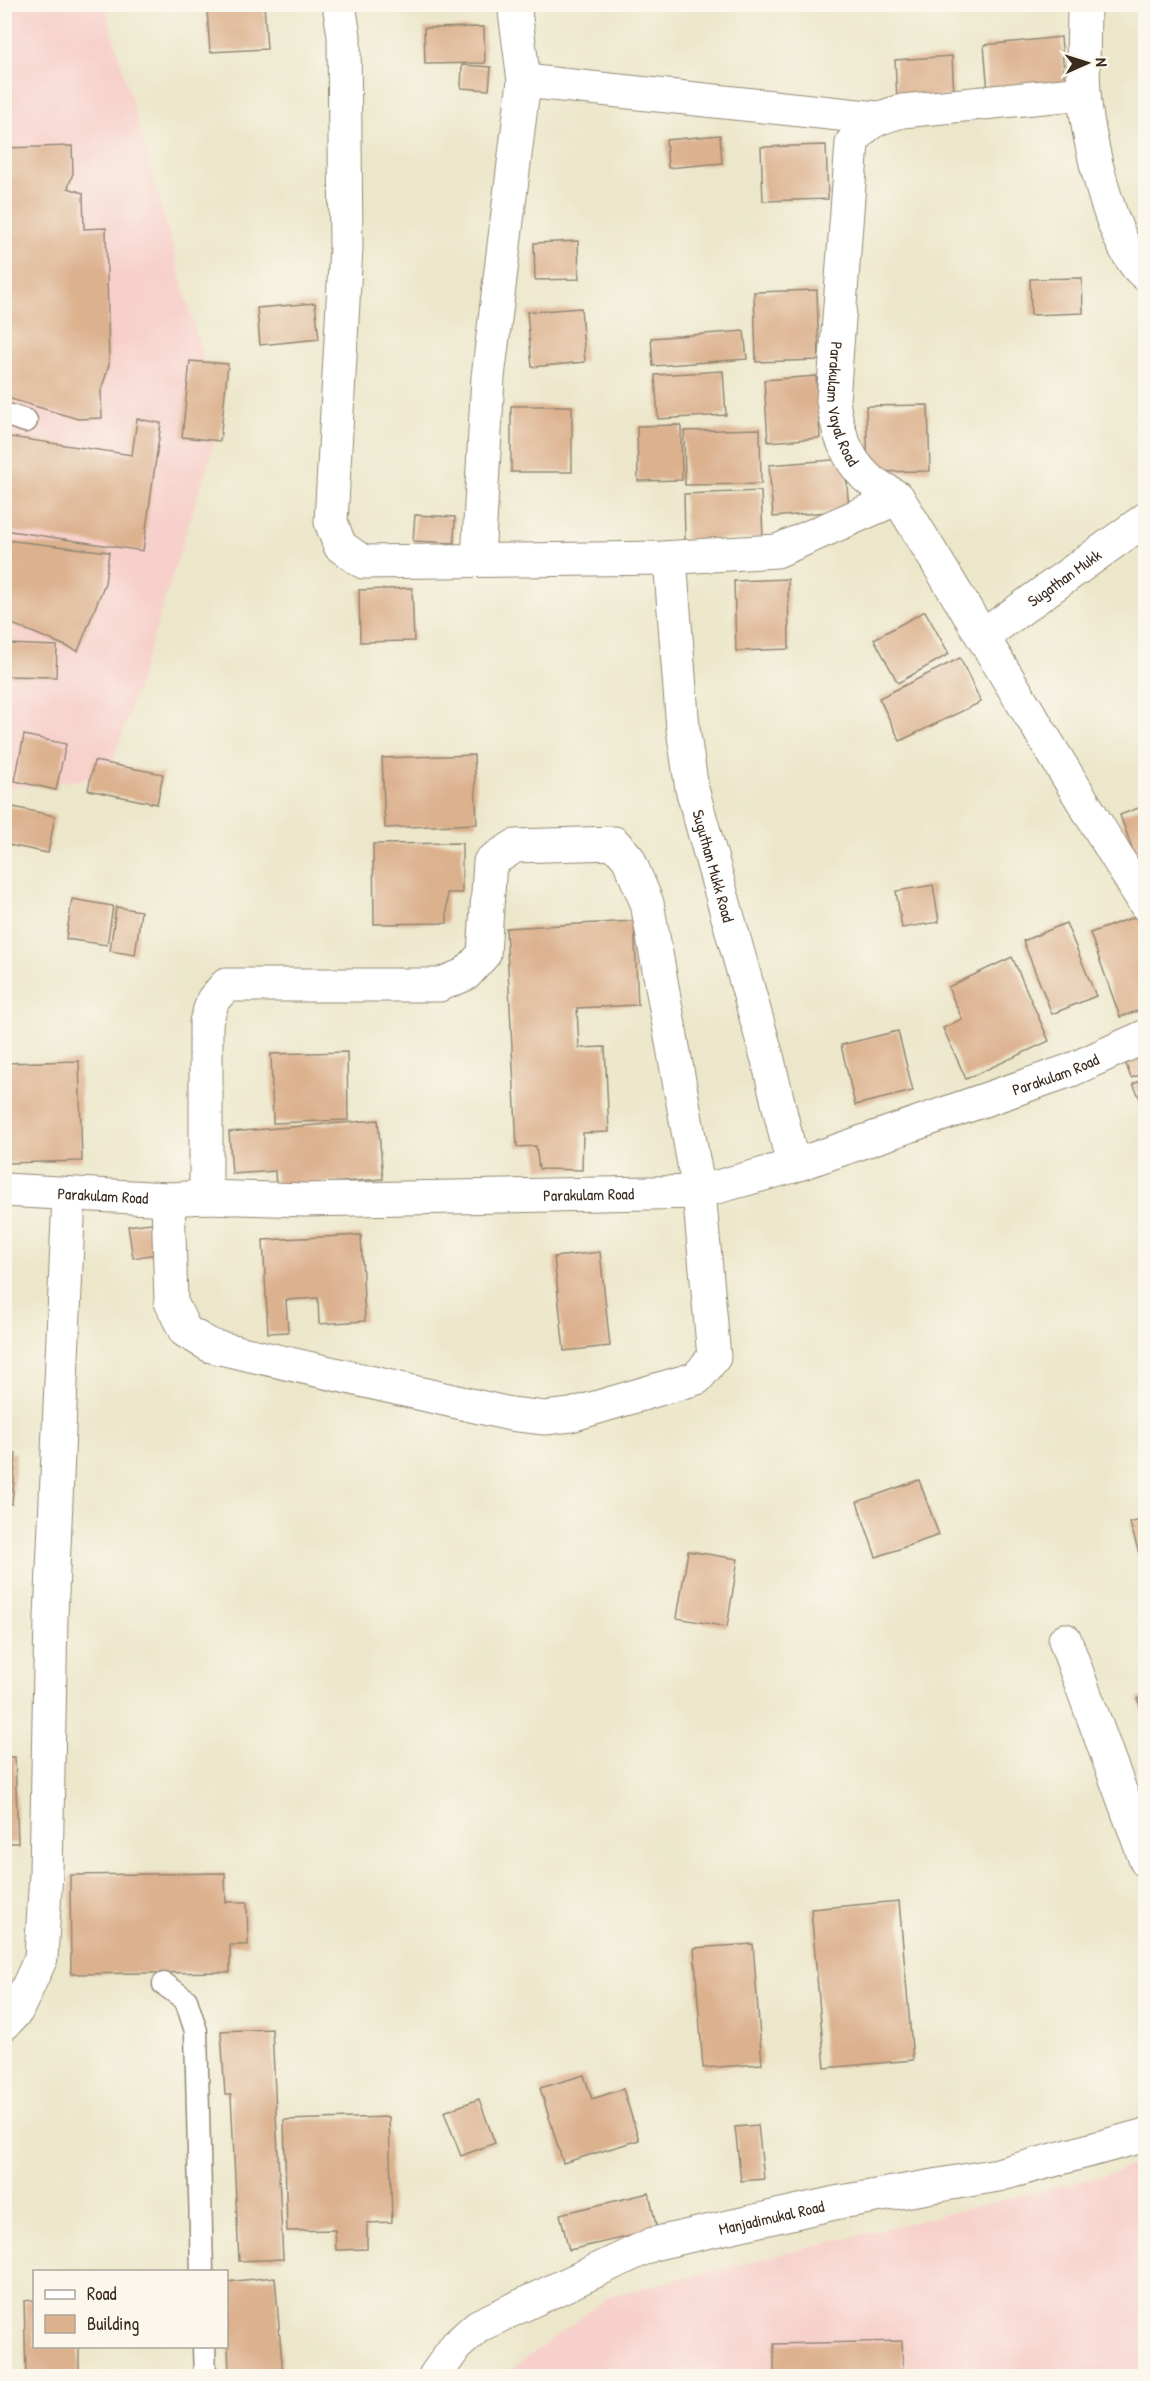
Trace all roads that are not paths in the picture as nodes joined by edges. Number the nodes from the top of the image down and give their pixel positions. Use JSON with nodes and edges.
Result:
{"nodes":[{"id":1,"x":339,"y":4,"type":"edge"},
{"id":2,"x":514,"y":4,"type":"edge"},
{"id":3,"x":1084,"y":4,"type":"edge"},
{"id":4,"x":524,"y":81,"type":"junction"},
{"id":5,"x":1084,"y":93,"type":"junction"},
{"id":6,"x":877,"y":118,"type":"junction"},
{"id":7,"x":1146,"y":275,"type":"edge"},
{"id":8,"x":898,"y":498,"type":"junction"},
{"id":9,"x":1146,"y":519,"type":"edge"},
{"id":10,"x":670,"y":558,"type":"junction"},
{"id":11,"x":478,"y":560,"type":"junction"},
{"id":12,"x":983,"y":636,"type":"junction"},
{"id":13,"x":1146,"y":905,"type":"edge"},
{"id":14,"x":1146,"y":1036,"type":"edge"},
{"id":15,"x":793,"y":1166,"type":"junction"},
{"id":16,"x":4,"y":1190,"type":"edge"},
{"id":17,"x":699,"y":1192,"type":"junction"},
{"id":18,"x":69,"y":1195,"type":"junction"},
{"id":19,"x":206,"y":1197,"type":"junction"},
{"id":20,"x":168,"y":1199,"type":"junction"},
{"id":21,"x":1065,"y":1640,"type":"dead end"},
{"id":22,"x":1146,"y":1861,"type":"edge"},
{"id":23,"x":164,"y":1984,"type":"dead end"},
{"id":24,"x":4,"y":2024,"type":"edge"},
{"id":25,"x":1146,"y":2135,"type":"edge"},
{"id":26,"x":202,"y":2270,"type":"edge"},
{"id":27,"x":204,"y":2348,"type":"edge"},
{"id":28,"x":205,"y":2376,"type":"edge"},
{"id":29,"x":435,"y":2376,"type":"edge"}],
"edges":[{"from":1,"to":11,"type":"street"},
{"from":2,"to":4,"type":"street"},
{"from":3,"to":5,"type":"street"},
{"from":4,"to":6,"type":"street"},
{"from":4,"to":11,"type":"street"},
{"from":5,"to":6,"type":"street","name":"Parakulam Vayal Road"},
{"from":5,"to":7,"type":"street"},
{"from":6,"to":8,"type":"street","name":"Parakulam Vayal Road"},
{"from":8,"to":10,"type":"street"},
{"from":8,"to":12,"type":"street","name":"Parakulam Vayal Road"},
{"from":9,"to":12,"type":"street","name":"Sugathan Mukk"},
{"from":10,"to":11,"type":"street"},
{"from":10,"to":15,"type":"street","name":"Suguthan Mukk Road"},
{"from":12,"to":13,"type":"street","name":"Parakulam Vayal Road"},
{"from":14,"to":15,"type":"street","name":"Parakulam Road"},
{"from":15,"to":17,"type":"street","name":"Parakulam Road"},
{"from":16,"to":18,"type":"street","name":"Parakulam Road"},
{"from":17,"to":19,"type":"street","name":"Parakulam Road"},
{"from":17,"to":19,"type":"street"},
{"from":17,"to":20,"type":"street"},
{"from":18,"to":20,"type":"street","name":"Parakulam Road"},
{"from":18,"to":24,"type":"street"},
{"from":19,"to":20,"type":"street","name":"Parakulam Road"},
{"from":21,"to":22,"type":"street"},
{"from":23,"to":26,"type":"lane"},
{"from":25,"to":29,"type":"street","name":"Manjadimukal Road"},
{"from":27,"to":28,"type":"lane"}]}
